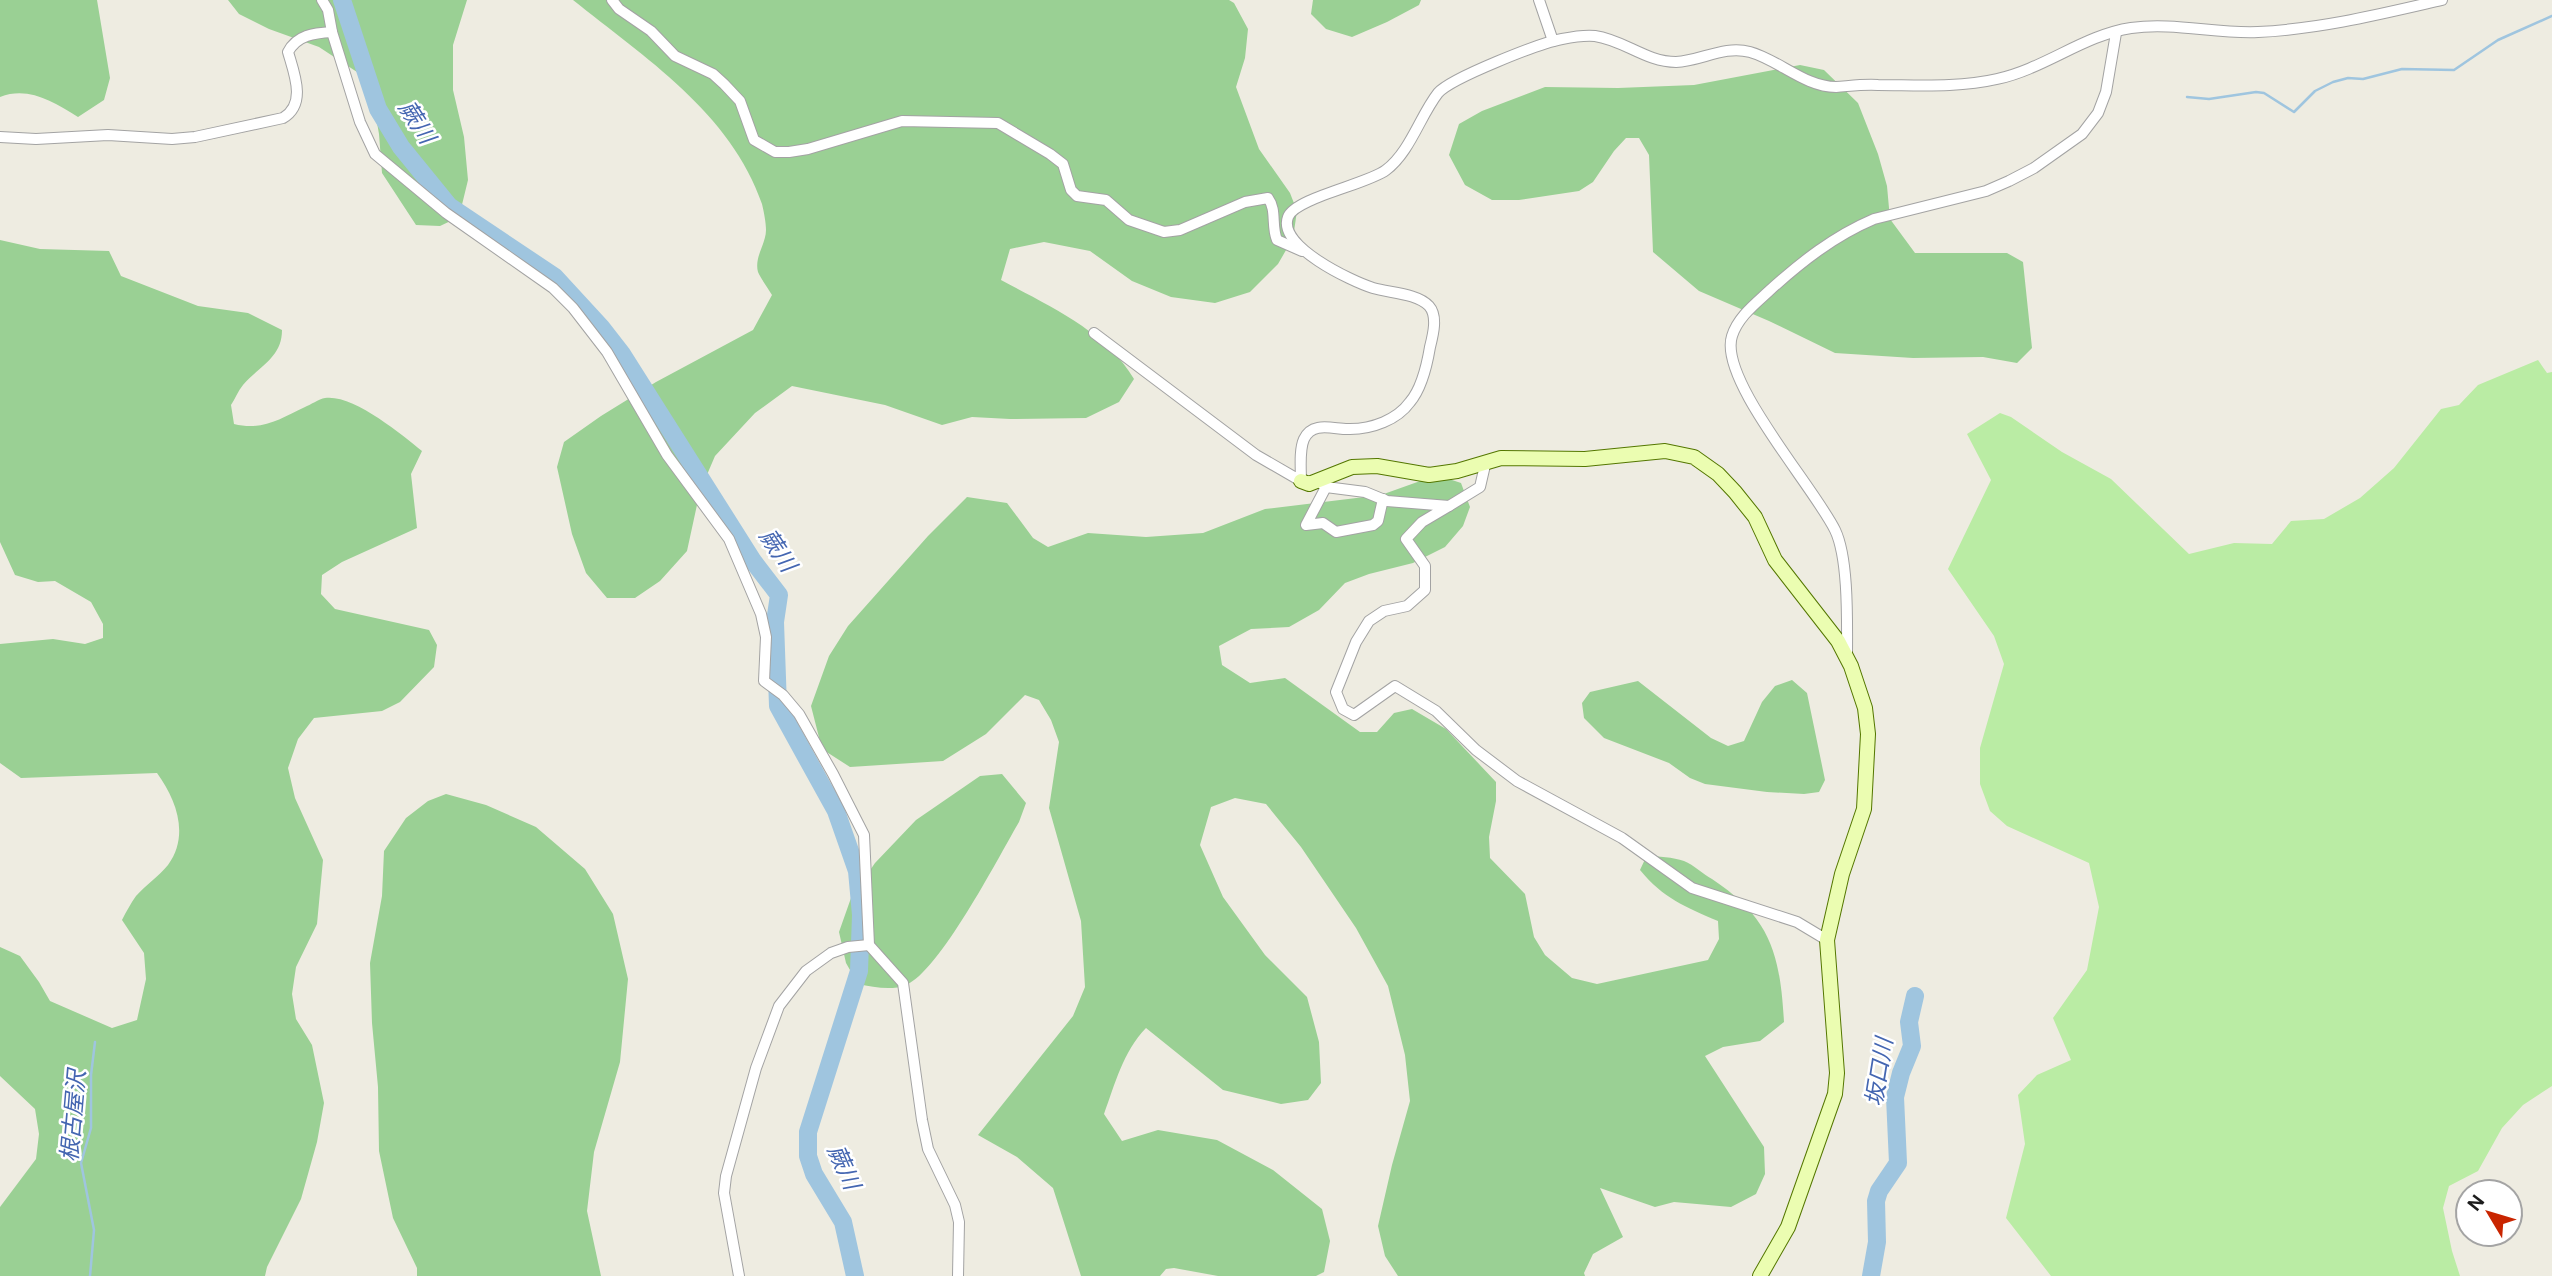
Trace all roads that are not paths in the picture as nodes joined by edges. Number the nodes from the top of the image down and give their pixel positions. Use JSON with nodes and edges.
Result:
{"nodes":[{"id":1,"x":321,"y":0,"type":"edge"},
{"id":2,"x":612,"y":0,"type":"edge"},
{"id":3,"x":1539,"y":0,"type":"edge"},
{"id":4,"x":2439,"y":0,"type":"edge"},
{"id":5,"x":332,"y":32,"type":"junction"},
{"id":6,"x":2116,"y":33,"type":"junction"},
{"id":7,"x":1553,"y":41,"type":"junction"},
{"id":8,"x":0,"y":137,"type":"edge"},
{"id":9,"x":1307,"y":253,"type":"junction"},
{"id":10,"x":1094,"y":333,"type":"dead end"},
{"id":11,"x":1486,"y":461,"type":"junction"},
{"id":12,"x":1300,"y":481,"type":"junction"},
{"id":13,"x":1322,"y":484,"type":"junction"},
{"id":14,"x":1383,"y":499,"type":"junction"},
{"id":15,"x":1449,"y":506,"type":"junction"},
{"id":16,"x":1847,"y":657,"type":"junction"},
{"id":17,"x":1827,"y":940,"type":"junction"},
{"id":18,"x":869,"y":945,"type":"junction"},
{"id":19,"x":739,"y":1276,"type":"edge"},
{"id":20,"x":958,"y":1276,"type":"edge"},
{"id":21,"x":1760,"y":1276,"type":"edge"}],
"edges":[{"from":1,"to":5,"type":"street"},
{"from":2,"to":9,"type":"street"},
{"from":3,"to":7,"type":"street"},
{"from":4,"to":6,"type":"street"},
{"from":5,"to":8,"type":"street"},
{"from":5,"to":18,"type":"street"},
{"from":6,"to":7,"type":"street"},
{"from":6,"to":16,"type":"street"},
{"from":7,"to":9,"type":"street"},
{"from":9,"to":12,"type":"street"},
{"from":10,"to":12,"type":"street"},
{"from":11,"to":13,"type":"street"},
{"from":11,"to":15,"type":"street"},
{"from":11,"to":16,"type":"street"},
{"from":12,"to":13,"type":"street"},
{"from":13,"to":14,"type":"street"},
{"from":13,"to":14,"type":"street"},
{"from":14,"to":15,"type":"street"},
{"from":15,"to":17,"type":"street"},
{"from":16,"to":17,"type":"street"},
{"from":17,"to":21,"type":"street"},
{"from":18,"to":19,"type":"street"},
{"from":18,"to":20,"type":"street"}]}
